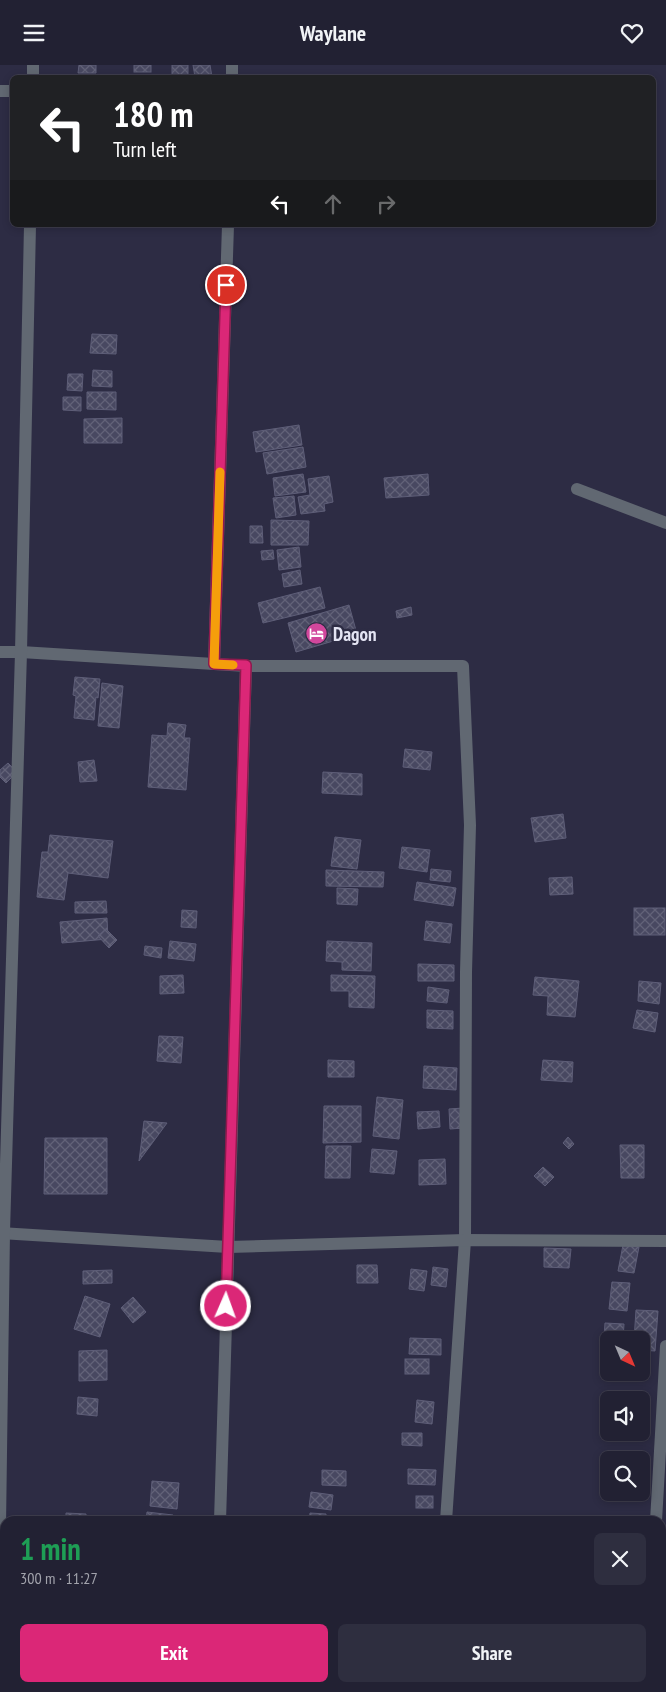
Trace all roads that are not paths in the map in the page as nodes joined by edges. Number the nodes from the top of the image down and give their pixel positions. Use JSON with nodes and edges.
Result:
{"nodes":[{"id":1,"x":30,"y":227,"type":"edge"},
{"id":2,"x":228,"y":227,"type":"edge"},
{"id":3,"x":577,"y":489,"type":"dead end"},
{"id":4,"x":666,"y":523,"type":"edge"},
{"id":5,"x":0,"y":652,"type":"edge"},
{"id":6,"x":21,"y":652,"type":"junction"},
{"id":7,"x":214,"y":664,"type":"junction"},
{"id":8,"x":246,"y":665,"type":"junction"},
{"id":9,"x":2,"y":1232,"type":"edge"},
{"id":10,"x":465,"y":1240,"type":"junction"},
{"id":11,"x":666,"y":1241,"type":"edge"},
{"id":12,"x":228,"y":1247,"type":"junction"},
{"id":13,"x":666,"y":1346,"type":"edge"},
{"id":14,"x":0,"y":1516,"type":"edge"},
{"id":15,"x":220,"y":1516,"type":"edge"},
{"id":16,"x":446,"y":1516,"type":"edge"},
{"id":17,"x":656,"y":1516,"type":"edge"}],
"edges":[{"from":1,"to":6,"type":"street"},
{"from":2,"to":7,"type":"street"},
{"from":3,"to":4,"type":"street"},
{"from":5,"to":6,"type":"street"},
{"from":6,"to":7,"type":"street"},
{"from":6,"to":9,"type":"street"},
{"from":7,"to":8,"type":"street"},
{"from":8,"to":10,"type":"street"},
{"from":8,"to":12,"type":"street"},
{"from":9,"to":12,"type":"street"},
{"from":9,"to":14,"type":"street"},
{"from":10,"to":11,"type":"street"},
{"from":10,"to":12,"type":"street"},
{"from":10,"to":16,"type":"street"},
{"from":12,"to":15,"type":"street"},
{"from":13,"to":17,"type":"street"}]}
